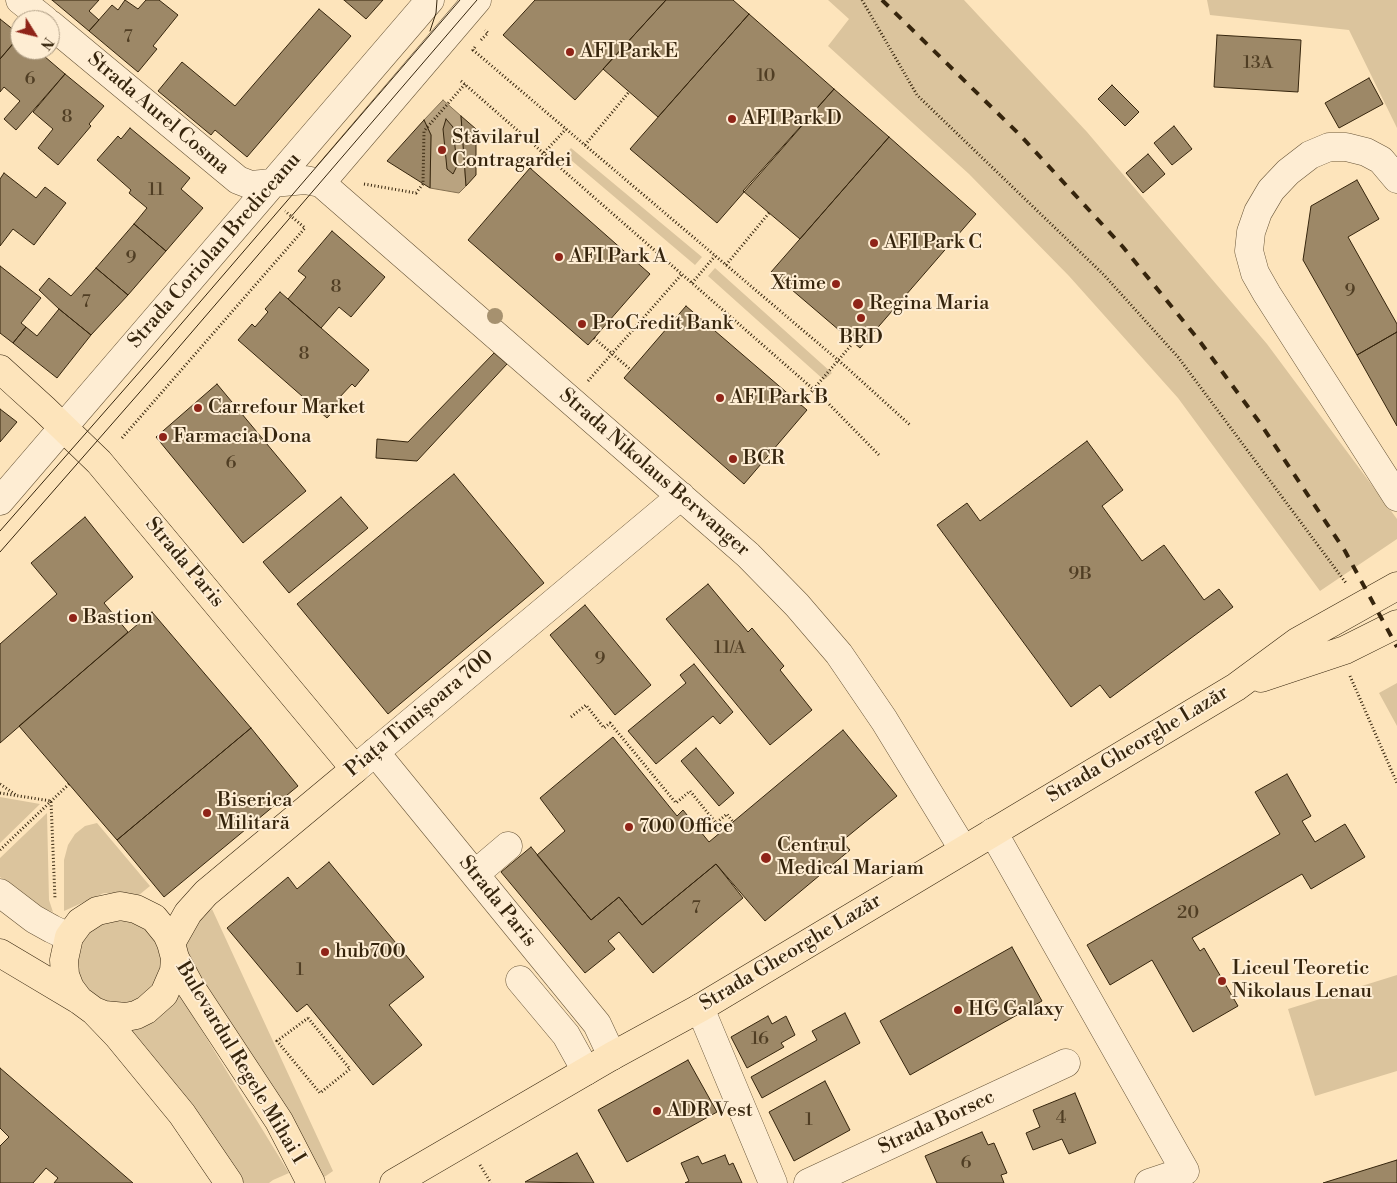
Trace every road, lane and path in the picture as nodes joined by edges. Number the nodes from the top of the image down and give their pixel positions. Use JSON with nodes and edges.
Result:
{"nodes":[{"id":1,"x":20,"y":0,"type":"edge"},
{"id":2,"x":430,"y":0,"type":"edge"},
{"id":3,"x":478,"y":0,"type":"edge"},
{"id":4,"x":862,"y":0,"type":"edge"},
{"id":5,"x":32,"y":10,"type":"edge"},
{"id":6,"x":60,"y":32,"type":"edge"},
{"id":7,"x":473,"y":50,"type":"dead end"},
{"id":8,"x":461,"y":81,"type":"dead end"},
{"id":9,"x":465,"y":84,"type":"junction"},
{"id":10,"x":630,"y":92,"type":"dead end"},
{"id":11,"x":566,"y":129,"type":"junction"},
{"id":12,"x":585,"y":145,"type":"junction"},
{"id":13,"x":543,"y":153,"type":"junction"},
{"id":14,"x":530,"y":168,"type":"dead end"},
{"id":15,"x":1397,"y":179,"type":"edge"},
{"id":16,"x":321,"y":183,"type":"junction"},
{"id":17,"x":359,"y":183,"type":"dead end"},
{"id":18,"x":277,"y":195,"type":"junction"},
{"id":19,"x":769,"y":214,"type":"dead end"},
{"id":20,"x":715,"y":256,"type":"junction"},
{"id":21,"x":726,"y":265,"type":"junction"},
{"id":22,"x":682,"y":274,"type":"junction"},
{"id":23,"x":692,"y":283,"type":"junction"},
{"id":24,"x":594,"y":338,"type":"dead end"},
{"id":25,"x":853,"y":342,"type":"dead end"},
{"id":26,"x":0,"y":369,"type":"edge"},
{"id":27,"x":631,"y":370,"type":"dead end"},
{"id":28,"x":584,"y":385,"type":"dead end"},
{"id":29,"x":800,"y":405,"type":"dead end"},
{"id":30,"x":910,"y":425,"type":"dead end"},
{"id":31,"x":63,"y":428,"type":"junction"},
{"id":32,"x":122,"y":438,"type":"dead end"},
{"id":33,"x":880,"y":456,"type":"dead end"},
{"id":34,"x":681,"y":496,"type":"junction"},
{"id":35,"x":1397,"y":497,"type":"edge"},
{"id":36,"x":0,"y":501,"type":"edge"},
{"id":37,"x":1346,"y":584,"type":"dead end"},
{"id":38,"x":1397,"y":586,"type":"edge"},
{"id":39,"x":1397,"y":624,"type":"edge"},
{"id":40,"x":1350,"y":676,"type":"dead end"},
{"id":41,"x":1236,"y":687,"type":"junction"},
{"id":42,"x":571,"y":717,"type":"dead end"},
{"id":43,"x":365,"y":760,"type":"junction"},
{"id":44,"x":1397,"y":783,"type":"edge"},
{"id":45,"x":0,"y":784,"type":"edge"},
{"id":46,"x":69,"y":784,"type":"dead end"},
{"id":47,"x":0,"y":793,"type":"edge"},
{"id":48,"x":16,"y":796,"type":"junction"},
{"id":49,"x":51,"y":801,"type":"junction"},
{"id":50,"x":733,"y":822,"type":"dead end"},
{"id":51,"x":992,"y":832,"type":"junction"},
{"id":52,"x":508,"y":846,"type":"dead end"},
{"id":53,"x":963,"y":849,"type":"junction"},
{"id":54,"x":0,"y":850,"type":"edge"},
{"id":55,"x":475,"y":874,"type":"junction"},
{"id":56,"x":0,"y":893,"type":"edge"},
{"id":57,"x":55,"y":901,"type":"dead end"},
{"id":58,"x":69,"y":937,"type":"junction"},
{"id":59,"x":173,"y":951,"type":"junction"},
{"id":60,"x":0,"y":953,"type":"edge"},
{"id":61,"x":520,"y":980,"type":"dead end"},
{"id":62,"x":86,"y":1006,"type":"junction"},
{"id":63,"x":700,"y":1008,"type":"junction"},
{"id":64,"x":308,"y":1018,"type":"joint"},
{"id":65,"x":612,"y":1056,"type":"junction"},
{"id":66,"x":1066,"y":1062,"type":"dead end"},
{"id":67,"x":586,"y":1071,"type":"junction"},
{"id":68,"x":480,"y":1165,"type":"dead end"},
{"id":69,"x":229,"y":1183,"type":"edge"},
{"id":70,"x":311,"y":1183,"type":"edge"},
{"id":71,"x":394,"y":1183,"type":"edge"},
{"id":72,"x":491,"y":1183,"type":"edge"},
{"id":73,"x":773,"y":1183,"type":"edge"},
{"id":74,"x":808,"y":1183,"type":"edge"},
{"id":75,"x":1149,"y":1183,"type":"edge"}],
"edges":[{"from":1,"to":5,"type":"street"},
{"from":2,"to":18,"type":"street","name":"Strada Coriolan Brediceanu"},
{"from":3,"to":16,"type":"street","name":"Strada Coriolan Brediceanu"},
{"from":4,"to":37,"type":"path"},
{"from":6,"to":18,"type":"street","name":"Strada Aurel Cosma"},
{"from":7,"to":11,"type":"path"},
{"from":8,"to":9,"type":"path"},
{"from":9,"to":13,"type":"path"},
{"from":9,"to":17,"type":"path"},
{"from":10,"to":12,"type":"path"},
{"from":11,"to":12,"type":"path"},
{"from":11,"to":13,"type":"path"},
{"from":12,"to":20,"type":"path"},
{"from":13,"to":14,"type":"path"},
{"from":13,"to":22,"type":"path"},
{"from":15,"to":35,"type":"street"},
{"from":16,"to":18,"type":"street"},
{"from":16,"to":34,"type":"street","name":"Strada Nikolaus Berwanger"},
{"from":18,"to":31,"type":"street","name":"Strada Coriolan Brediceanu"},
{"from":18,"to":32,"type":"path"},
{"from":19,"to":21,"type":"path"},
{"from":20,"to":21,"type":"path"},
{"from":20,"to":23,"type":"path"},
{"from":21,"to":30,"type":"path"},
{"from":22,"to":23,"type":"path"},
{"from":22,"to":28,"type":"path"},
{"from":23,"to":33,"type":"path"},
{"from":24,"to":27,"type":"path","bridge":true},
{"from":25,"to":29,"type":"path","bridge":true},
{"from":26,"to":31,"type":"main road","name":"Strada Paris"},
{"from":31,"to":36,"type":"street","name":"Strada Coriolan Brediceanu"},
{"from":31,"to":43,"type":"main road","name":"Strada Paris"},
{"from":34,"to":43,"type":"street","name":"Piața Timișoara 700"},
{"from":34,"to":53,"type":"street","name":"Strada Nikolaus Berwanger"},
{"from":38,"to":41,"type":"main road","name":"Strada Gheorghe Lazăr"},
{"from":39,"to":41,"type":"main road","name":"Strada Gheorghe Lazăr"},
{"from":40,"to":44,"type":"path"},
{"from":41,"to":51,"type":"main road","name":"Strada Gheorghe Lazăr"},
{"from":42,"to":50,"type":"path"},
{"from":43,"to":55,"type":"street","name":"Strada Paris"},
{"from":43,"to":59,"type":"main road","name":"Piața Timișoara 700"},
{"from":45,"to":48,"type":"path"},
{"from":46,"to":49,"type":"path"},
{"from":47,"to":48,"type":"path"},
{"from":48,"to":49,"type":"path"},
{"from":49,"to":54,"type":"path"},
{"from":49,"to":57,"type":"path"},
{"from":51,"to":53,"type":"main road","name":"Strada Gheorghe Lazăr"},
{"from":51,"to":75,"type":"street"},
{"from":52,"to":55,"type":"street"},
{"from":53,"to":63,"type":"main road","name":"Strada Gheorghe Lazăr"},
{"from":55,"to":65,"type":"street","name":"Strada Paris"},
{"from":56,"to":58,"type":"street"},
{"from":58,"to":59,"type":"main road"},
{"from":58,"to":62,"type":"main road"},
{"from":59,"to":62,"type":"main road"},
{"from":59,"to":70,"type":"main road","name":"Bulevardul Regele Mihai I"},
{"from":60,"to":62,"type":"main road"},
{"from":61,"to":67,"type":"street"},
{"from":62,"to":69,"type":"main road"},
{"from":63,"to":65,"type":"main road","name":"Strada Gheorghe Lazăr"},
{"from":63,"to":73,"type":"street"},
{"from":64,"to":64,"type":"path"},
{"from":65,"to":67,"type":"main road","name":"Strada Gheorghe Lazăr"},
{"from":66,"to":74,"type":"street","name":"Strada Borsec"},
{"from":67,"to":71,"type":"main road","name":"Strada Gheorghe Lazăr"},
{"from":68,"to":72,"type":"path"}]}
